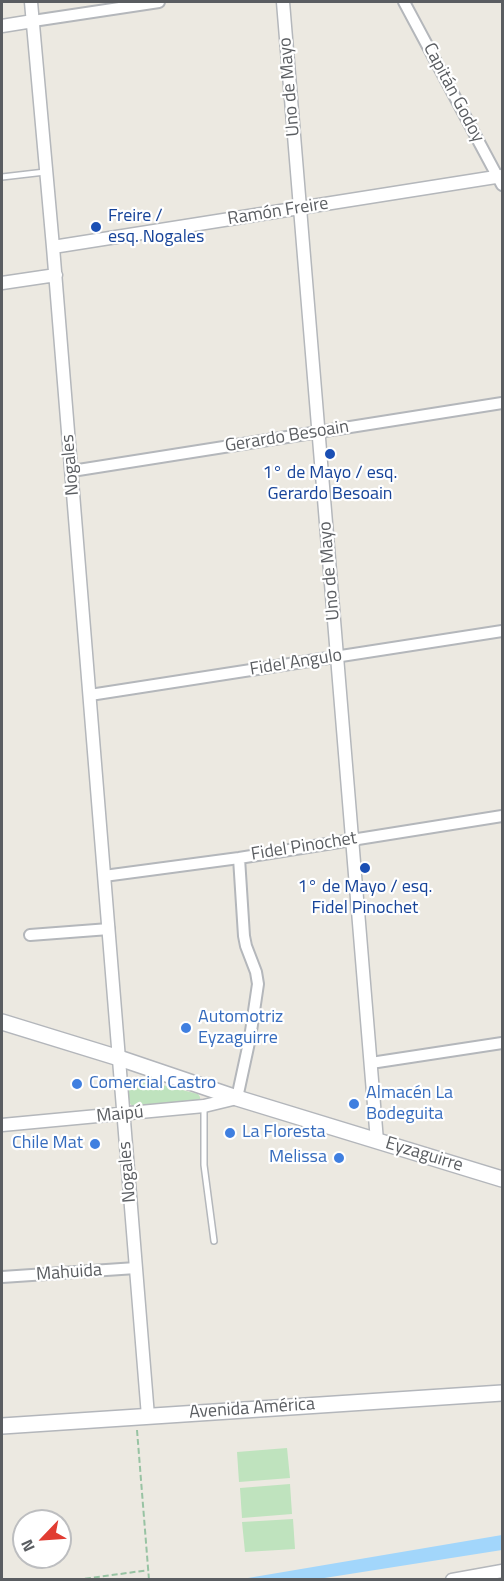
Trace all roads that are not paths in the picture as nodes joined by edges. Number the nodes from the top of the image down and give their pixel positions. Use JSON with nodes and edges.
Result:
{"nodes":[{"id":1,"x":31,"y":2,"type":"edge"},
{"id":2,"x":159,"y":2,"type":"edge"},
{"id":3,"x":283,"y":2,"type":"edge"},
{"id":4,"x":404,"y":2,"type":"edge"},
{"id":5,"x":33,"y":21,"type":"junction"},
{"id":6,"x":2,"y":26,"type":"edge"},
{"id":7,"x":46,"y":171,"type":"junction"},
{"id":8,"x":2,"y":177,"type":"edge"},
{"id":9,"x":501,"y":179,"type":"edge"},
{"id":10,"x":300,"y":208,"type":"junction"},
{"id":11,"x":53,"y":247,"type":"junction"},
{"id":12,"x":56,"y":275,"type":"junction"},
{"id":13,"x":2,"y":283,"type":"edge"},
{"id":14,"x":502,"y":403,"type":"edge"},
{"id":15,"x":319,"y":432,"type":"junction"},
{"id":16,"x":72,"y":471,"type":"junction"},
{"id":17,"x":502,"y":631,"type":"edge"},
{"id":18,"x":337,"y":656,"type":"junction"},
{"id":19,"x":90,"y":695,"type":"junction"},
{"id":20,"x":502,"y":816,"type":"edge"},
{"id":21,"x":352,"y":839,"type":"junction"},
{"id":22,"x":239,"y":858,"type":"junction"},
{"id":23,"x":104,"y":876,"type":"junction"},
{"id":24,"x":109,"y":929,"type":"junction"},
{"id":25,"x":30,"y":935,"type":"dead end"},
{"id":26,"x":2,"y":1022,"type":"edge"},
{"id":27,"x":502,"y":1043,"type":"edge"},
{"id":28,"x":119,"y":1058,"type":"junction"},
{"id":29,"x":371,"y":1063,"type":"junction"},
{"id":30,"x":237,"y":1098,"type":"junction"},
{"id":31,"x":204,"y":1106,"type":"junction"},
{"id":32,"x":124,"y":1114,"type":"junction"},
{"id":33,"x":2,"y":1125,"type":"edge"},
{"id":34,"x":377,"y":1140,"type":"junction"},
{"id":35,"x":502,"y":1179,"type":"edge"},
{"id":36,"x":214,"y":1241,"type":"dead end"},
{"id":37,"x":136,"y":1268,"type":"junction"},
{"id":38,"x":2,"y":1277,"type":"edge"},
{"id":39,"x":502,"y":1393,"type":"edge"},
{"id":40,"x":142,"y":1416,"type":"junction"},
{"id":41,"x":2,"y":1426,"type":"edge"},
{"id":42,"x":502,"y":1571,"type":"edge"},
{"id":43,"x":452,"y":1580,"type":"edge"}],
"edges":[{"from":1,"to":5,"type":"street","name":"Nogales"},
{"from":2,"to":5,"type":"street"},
{"from":3,"to":10,"type":"street","name":"Uno de Mayo"},
{"from":4,"to":9,"type":"street","name":"Capitán Godoy"},
{"from":5,"to":6,"type":"street"},
{"from":5,"to":7,"type":"street","name":"Nogales"},
{"from":7,"to":8,"type":"lane"},
{"from":7,"to":11,"type":"street","name":"Nogales"},
{"from":9,"to":10,"type":"street","name":"Ramón Freire"},
{"from":10,"to":11,"type":"street","name":"Ramón Freire"},
{"from":10,"to":15,"type":"street","name":"Uno de Mayo"},
{"from":11,"to":12,"type":"street","name":"Nogales"},
{"from":12,"to":13,"type":"street"},
{"from":12,"to":16,"type":"street","name":"Nogales"},
{"from":14,"to":15,"type":"street","name":"Gerardo Besoain"},
{"from":15,"to":16,"type":"street","name":"Gerardo Besoain"},
{"from":15,"to":18,"type":"street","name":"Uno de Mayo"},
{"from":16,"to":19,"type":"street","name":"Nogales"},
{"from":17,"to":18,"type":"street","name":"Fidel Angulo"},
{"from":18,"to":19,"type":"street","name":"Fidel Angulo"},
{"from":18,"to":21,"type":"street","name":"Uno de Mayo"},
{"from":19,"to":23,"type":"street","name":"Nogales"},
{"from":20,"to":21,"type":"street","name":"Fidel Pinochet"},
{"from":21,"to":22,"type":"street","name":"Fidel Pinochet"},
{"from":21,"to":29,"type":"street","name":"Uno de Mayo"},
{"from":22,"to":23,"type":"street","name":"Fidel Pinochet"},
{"from":22,"to":30,"type":"street"},
{"from":23,"to":24,"type":"street","name":"Nogales"},
{"from":24,"to":25,"type":"street"},
{"from":24,"to":28,"type":"street","name":"Nogales"},
{"from":26,"to":28,"type":"main road","name":"Eyzaguirre"},
{"from":27,"to":29,"type":"street"},
{"from":28,"to":30,"type":"main road","name":"Eyzaguirre"},
{"from":28,"to":32,"type":"street","name":"Nogales"},
{"from":29,"to":34,"type":"street","name":"Uno de Mayo"},
{"from":30,"to":31,"type":"street","name":"Maipú"},
{"from":30,"to":34,"type":"main road","name":"Eyzaguirre"},
{"from":31,"to":32,"type":"street","name":"Maipú"},
{"from":31,"to":36,"type":"lane"},
{"from":32,"to":33,"type":"street","name":"Maipú"},
{"from":32,"to":37,"type":"street","name":"Nogales"},
{"from":34,"to":35,"type":"main road","name":"Eyzaguirre"},
{"from":37,"to":38,"type":"street","name":"Mahuida"},
{"from":37,"to":40,"type":"street","name":"Nogales"},
{"from":39,"to":40,"type":"main road","name":"Avenida América"},
{"from":40,"to":41,"type":"main road","name":"Avenida América"},
{"from":42,"to":43,"type":"street"}]}
